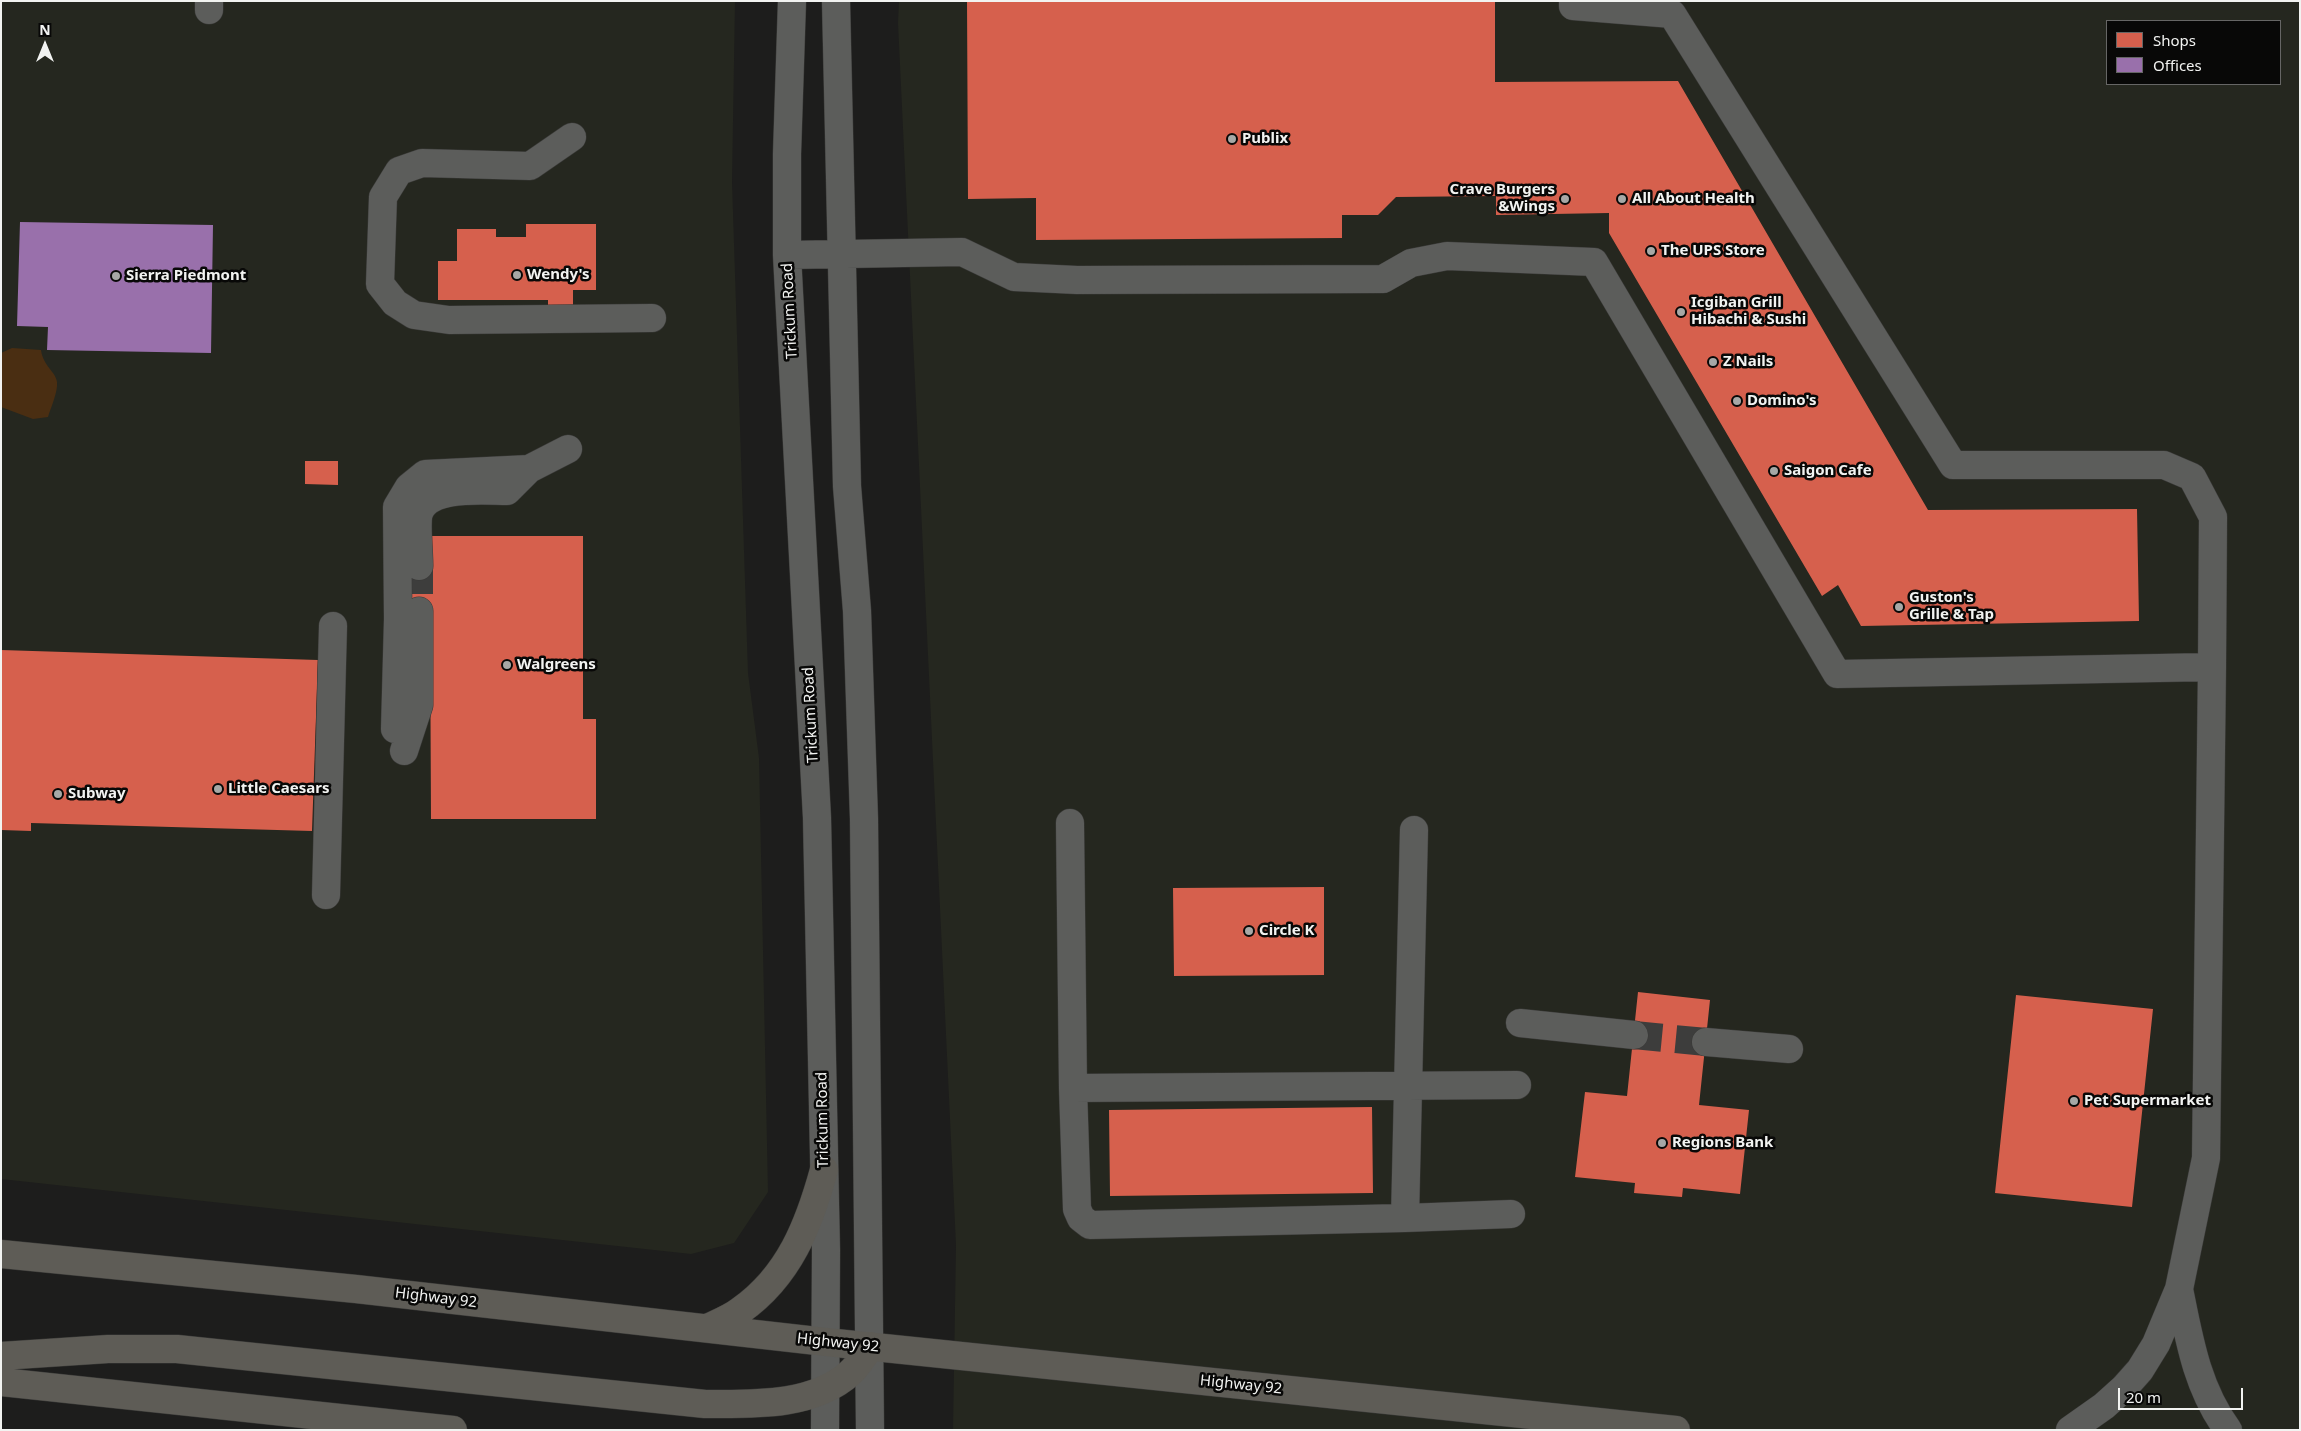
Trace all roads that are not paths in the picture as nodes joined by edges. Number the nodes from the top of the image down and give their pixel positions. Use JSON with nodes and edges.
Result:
{"nodes":[{"id":1,"x":792,"y":1,"type":"edge"},
{"id":2,"x":836,"y":1,"type":"edge"},
{"id":3,"x":1573,"y":1,"type":"edge"},
{"id":4,"x":572,"y":137,"type":"dead end"},
{"id":5,"x":840,"y":253,"type":"junction"},
{"id":6,"x":787,"y":255,"type":"junction"},
{"id":7,"x":652,"y":318,"type":"dead end"},
{"id":8,"x":568,"y":449,"type":"dead end"},
{"id":9,"x":529,"y":469,"type":"junction"},
{"id":10,"x":418,"y":566,"type":"tunnel mouth"},
{"id":11,"x":418,"y":611,"type":"tunnel mouth"},
{"id":12,"x":333,"y":626,"type":"dead end"},
{"id":13,"x":2212,"y":667,"type":"junction"},
{"id":14,"x":1070,"y":823,"type":"dead end"},
{"id":15,"x":1414,"y":830,"type":"dead end"},
{"id":16,"x":326,"y":895,"type":"dead end"},
{"id":17,"x":1520,"y":1023,"type":"dead end"},
{"id":18,"x":1634,"y":1035,"type":"tunnel mouth"},
{"id":19,"x":1706,"y":1042,"type":"tunnel mouth"},
{"id":20,"x":1789,"y":1049,"type":"dead end"},
{"id":21,"x":1410,"y":1085,"type":"junction"},
{"id":22,"x":1517,"y":1085,"type":"dead end"},
{"id":23,"x":1073,"y":1088,"type":"junction"},
{"id":24,"x":824,"y":1170,"type":"junction"},
{"id":25,"x":1512,"y":1214,"type":"dead end"},
{"id":26,"x":1406,"y":1218,"type":"junction"},
{"id":27,"x":10,"y":1256,"type":"edge"},
{"id":28,"x":2178,"y":1289,"type":"junction"},
{"id":29,"x":707,"y":1328,"type":"junction"},
{"id":30,"x":826,"y":1342,"type":"junction"},
{"id":31,"x":871,"y":1346,"type":"junction"},
{"id":32,"x":1,"y":1356,"type":"edge"},
{"id":33,"x":1,"y":1382,"type":"edge"},
{"id":34,"x":826,"y":1389,"type":"junction"},
{"id":35,"x":230,"y":1406,"type":"junction"},
{"id":36,"x":265,"y":1430,"type":"edge"},
{"id":37,"x":453,"y":1430,"type":"edge"},
{"id":38,"x":825,"y":1430,"type":"edge"},
{"id":39,"x":870,"y":1430,"type":"edge"},
{"id":40,"x":1676,"y":1430,"type":"edge"},
{"id":41,"x":2070,"y":1430,"type":"edge"},
{"id":42,"x":2228,"y":1430,"type":"edge"}],
"edges":[{"from":1,"to":6,"type":"street","name":"Trickum Road"},
{"from":2,"to":5,"type":"street"},
{"from":3,"to":13,"type":"street"},
{"from":4,"to":7,"type":"street"},
{"from":5,"to":6,"type":"street"},
{"from":5,"to":13,"type":"street"},
{"from":5,"to":31,"type":"street"},
{"from":6,"to":24,"type":"street","name":"Trickum Road"},
{"from":8,"to":9,"type":"street"},
{"from":9,"to":10,"type":"street"},
{"from":9,"to":11,"type":"street"},
{"from":12,"to":16,"type":"street"},
{"from":13,"to":28,"type":"street"},
{"from":14,"to":23,"type":"street"},
{"from":15,"to":21,"type":"street"},
{"from":17,"to":18,"type":"street"},
{"from":19,"to":20,"type":"street"},
{"from":21,"to":22,"type":"street"},
{"from":21,"to":23,"type":"street"},
{"from":21,"to":26,"type":"street"},
{"from":23,"to":26,"type":"street"},
{"from":24,"to":29,"type":"main road"},
{"from":24,"to":30,"type":"street","name":"Trickum Road"},
{"from":25,"to":26,"type":"street"},
{"from":27,"to":29,"type":"main road","name":"Highway 92"},
{"from":28,"to":41,"type":"street"},
{"from":28,"to":42,"type":"street"},
{"from":29,"to":30,"type":"main road","name":"Highway 92"},
{"from":30,"to":31,"type":"main road","name":"Highway 92"},
{"from":30,"to":34,"type":"street","name":"Trickum Road"},
{"from":31,"to":34,"type":"main road"},
{"from":31,"to":39,"type":"street"},
{"from":31,"to":40,"type":"main road","name":"Highway 92"},
{"from":32,"to":34,"type":"main road"},
{"from":33,"to":35,"type":"main road"},
{"from":34,"to":38,"type":"street","name":"Trickum Road"},
{"from":35,"to":36,"type":"main road"},
{"from":35,"to":37,"type":"main road"}]}
